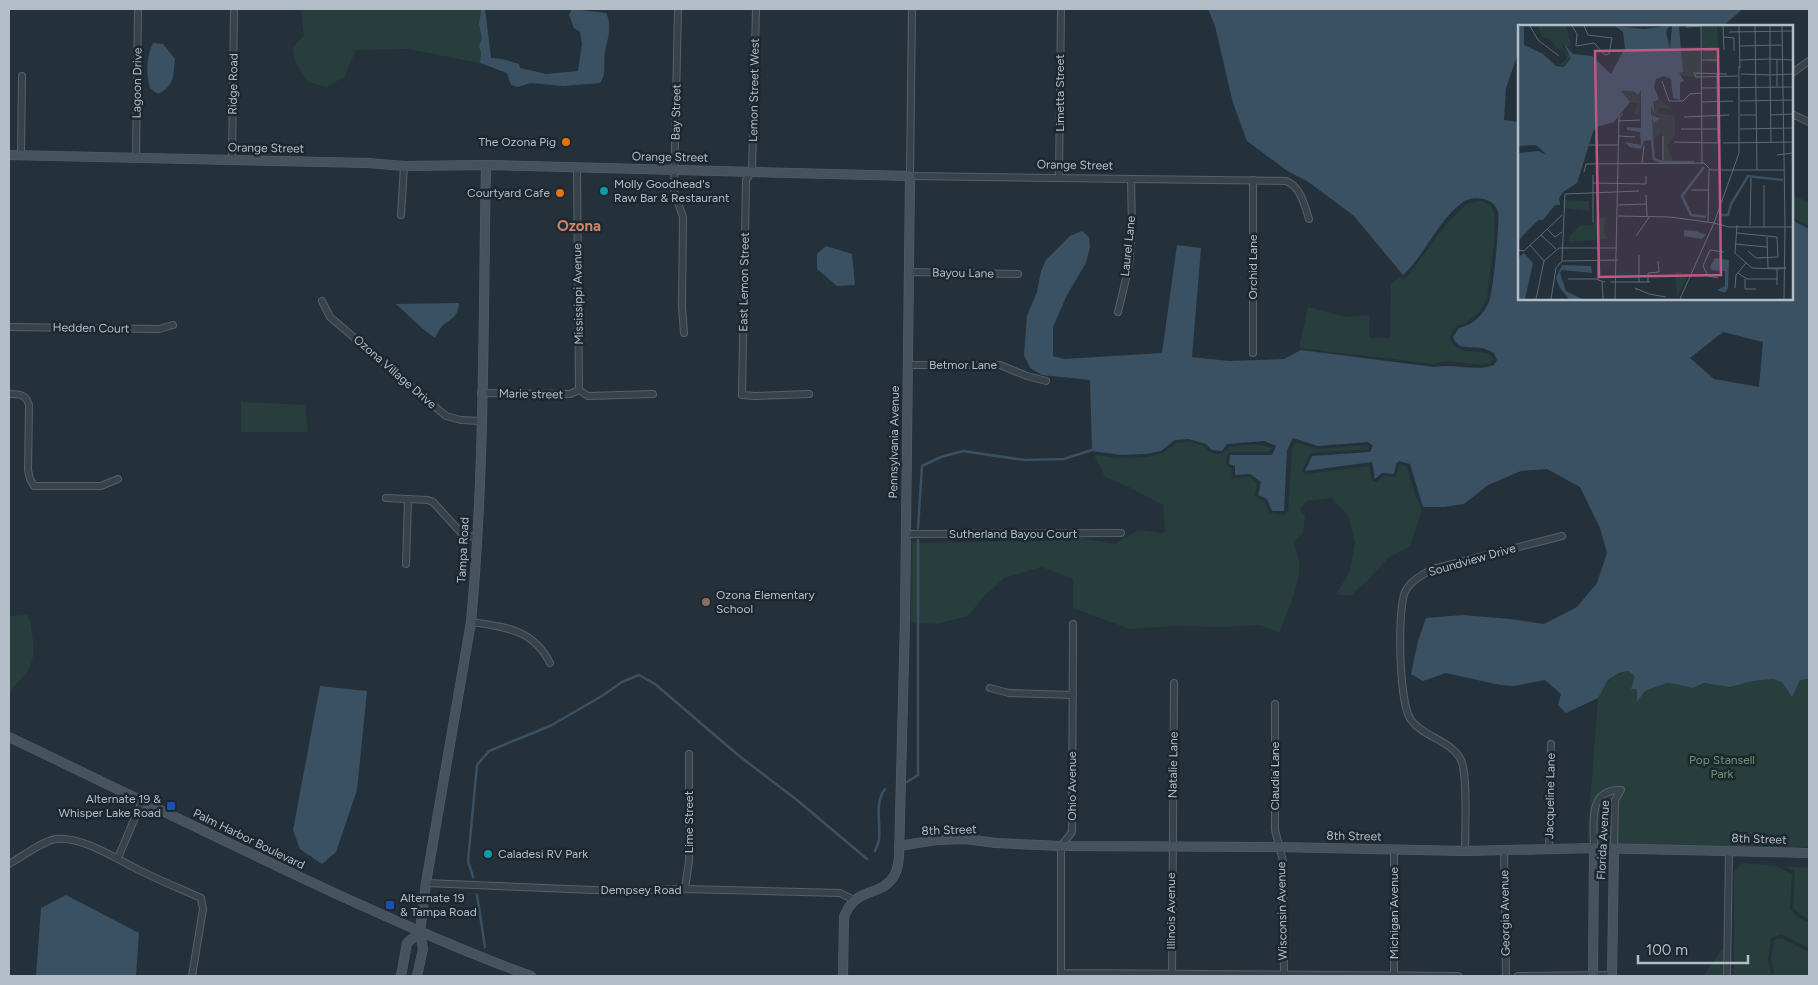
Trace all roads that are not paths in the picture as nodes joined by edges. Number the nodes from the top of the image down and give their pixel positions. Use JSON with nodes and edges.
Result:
{"nodes":[{"id":1,"x":138,"y":9,"type":"edge"},
{"id":2,"x":234,"y":9,"type":"edge"},
{"id":3,"x":678,"y":9,"type":"edge"},
{"id":4,"x":756,"y":9,"type":"edge"},
{"id":5,"x":912,"y":9,"type":"edge"},
{"id":6,"x":1061,"y":9,"type":"edge"},
{"id":7,"x":1809,"y":61,"type":"edge"},
{"id":8,"x":1793,"y":71,"type":"edge"},
{"id":9,"x":22,"y":76,"type":"dead end"},
{"id":10,"x":1793,"y":114,"type":"edge"},
{"id":11,"x":1809,"y":122,"type":"edge"},
{"id":12,"x":9,"y":155,"type":"edge"},
{"id":13,"x":21,"y":155,"type":"junction"},
{"id":14,"x":136,"y":157,"type":"junction"},
{"id":15,"x":232,"y":160,"type":"junction"},
{"id":16,"x":486,"y":165,"type":"junction"},
{"id":17,"x":404,"y":166,"type":"junction"},
{"id":18,"x":577,"y":168,"type":"junction"},
{"id":19,"x":675,"y":170,"type":"junction"},
{"id":20,"x":752,"y":171,"type":"junction"},
{"id":21,"x":910,"y":176,"type":"junction"},
{"id":22,"x":1059,"y":177,"type":"junction"},
{"id":23,"x":1132,"y":179,"type":"junction"},
{"id":24,"x":1253,"y":180,"type":"junction"},
{"id":25,"x":401,"y":215,"type":"dead end"},
{"id":26,"x":1309,"y":219,"type":"dead end"},
{"id":27,"x":909,"y":272,"type":"junction"},
{"id":28,"x":1018,"y":274,"type":"dead end"},
{"id":29,"x":322,"y":301,"type":"dead end"},
{"id":30,"x":1118,"y":312,"type":"dead end"},
{"id":31,"x":173,"y":325,"type":"dead end"},
{"id":32,"x":9,"y":327,"type":"edge"},
{"id":33,"x":684,"y":333,"type":"dead end"},
{"id":34,"x":1253,"y":353,"type":"dead end"},
{"id":35,"x":907,"y":365,"type":"junction"},
{"id":36,"x":1046,"y":381,"type":"dead end"},
{"id":37,"x":579,"y":390,"type":"junction"},
{"id":38,"x":481,"y":393,"type":"junction"},
{"id":39,"x":9,"y":394,"type":"edge"},
{"id":40,"x":653,"y":394,"type":"dead end"},
{"id":41,"x":809,"y":394,"type":"dead end"},
{"id":42,"x":481,"y":421,"type":"junction"},
{"id":43,"x":118,"y":479,"type":"dead end"},
{"id":44,"x":386,"y":498,"type":"dead end"},
{"id":45,"x":408,"y":499,"type":"junction"},
{"id":46,"x":906,"y":534,"type":"junction"},
{"id":47,"x":1121,"y":534,"type":"dead end"},
{"id":48,"x":1562,"y":536,"type":"dead end"},
{"id":49,"x":477,"y":537,"type":"junction"},
{"id":50,"x":406,"y":564,"type":"dead end"},
{"id":51,"x":471,"y":622,"type":"junction"},
{"id":52,"x":1073,"y":624,"type":"dead end"},
{"id":53,"x":550,"y":663,"type":"dead end"},
{"id":54,"x":1174,"y":683,"type":"dead end"},
{"id":55,"x":990,"y":688,"type":"dead end"},
{"id":56,"x":1073,"y":694,"type":"junction"},
{"id":57,"x":1275,"y":704,"type":"dead end"},
{"id":58,"x":9,"y":737,"type":"edge"},
{"id":59,"x":1551,"y":744,"type":"dead end"},
{"id":60,"x":689,"y":754,"type":"dead end"},
{"id":61,"x":142,"y":801,"type":"junction"},
{"id":62,"x":899,"y":846,"type":"junction"},
{"id":63,"x":1061,"y":846,"type":"junction"},
{"id":64,"x":1171,"y":847,"type":"junction"},
{"id":65,"x":1278,"y":847,"type":"junction"},
{"id":66,"x":1549,"y":848,"type":"junction"},
{"id":67,"x":1594,"y":848,"type":"junction"},
{"id":68,"x":1614,"y":849,"type":"junction"},
{"id":69,"x":1394,"y":850,"type":"junction"},
{"id":70,"x":1465,"y":850,"type":"junction"},
{"id":71,"x":1504,"y":850,"type":"junction"},
{"id":72,"x":1728,"y":850,"type":"junction"},
{"id":73,"x":1809,"y":853,"type":"edge"},
{"id":74,"x":118,"y":858,"type":"junction"},
{"id":75,"x":9,"y":864,"type":"edge"},
{"id":76,"x":426,"y":883,"type":"junction"},
{"id":77,"x":686,"y":889,"type":"junction"},
{"id":78,"x":854,"y":900,"type":"junction"},
{"id":79,"x":420,"y":932,"type":"junction"},
{"id":80,"x":1172,"y":974,"type":"junction"},
{"id":81,"x":1284,"y":975,"type":"edge"},
{"id":82,"x":192,"y":976,"type":"edge"},
{"id":83,"x":401,"y":976,"type":"edge"},
{"id":84,"x":417,"y":976,"type":"edge"},
{"id":85,"x":531,"y":976,"type":"edge"},
{"id":86,"x":843,"y":976,"type":"edge"},
{"id":87,"x":1394,"y":976,"type":"edge"},
{"id":88,"x":1458,"y":976,"type":"edge"},
{"id":89,"x":1506,"y":976,"type":"edge"},
{"id":90,"x":1518,"y":976,"type":"edge"},
{"id":91,"x":1593,"y":976,"type":"edge"},
{"id":92,"x":1612,"y":976,"type":"edge"},
{"id":93,"x":1727,"y":976,"type":"edge"}],
"edges":[{"from":1,"to":14,"type":"street","name":"Lagoon Drive"},
{"from":2,"to":15,"type":"street","name":"Ridge Road"},
{"from":3,"to":19,"type":"street","name":"Bay Street"},
{"from":4,"to":20,"type":"street","name":"Lemon Street West"},
{"from":5,"to":21,"type":"street","name":"Pennsylvania Avenue"},
{"from":6,"to":22,"type":"street","name":"Limetta Street"},
{"from":7,"to":8,"type":"street"},
{"from":9,"to":13,"type":"street"},
{"from":10,"to":11,"type":"street"},
{"from":12,"to":13,"type":"street","name":"Orange Street"},
{"from":13,"to":14,"type":"street","name":"Orange Street"},
{"from":14,"to":15,"type":"street","name":"Orange Street"},
{"from":15,"to":17,"type":"street","name":"Orange Street"},
{"from":16,"to":17,"type":"street","name":"Orange Street"},
{"from":16,"to":18,"type":"street","name":"Orange Street"},
{"from":16,"to":38,"type":"street","name":"Tampa Road"},
{"from":17,"to":25,"type":"street"},
{"from":18,"to":19,"type":"street","name":"Orange Street"},
{"from":18,"to":37,"type":"street","name":"Mississippi Avenue"},
{"from":19,"to":20,"type":"street","name":"Orange Street"},
{"from":19,"to":33,"type":"street","name":"Bay Street"},
{"from":20,"to":21,"type":"street","name":"Orange Street"},
{"from":20,"to":41,"type":"street","name":"East Lemon Street"},
{"from":21,"to":22,"type":"street","name":"Orange Street"},
{"from":21,"to":27,"type":"street","name":"Pennsylvania Avenue"},
{"from":22,"to":23,"type":"street","name":"Orange Street"},
{"from":23,"to":24,"type":"street","name":"Orange Street"},
{"from":23,"to":30,"type":"street","name":"Laurel Lane"},
{"from":24,"to":26,"type":"street","name":"Orange Street"},
{"from":24,"to":34,"type":"street","name":"Orchid Lane"},
{"from":27,"to":28,"type":"street","name":"Bayou Lane"},
{"from":27,"to":35,"type":"street","name":"Pennsylvania Avenue"},
{"from":29,"to":42,"type":"street","name":"Ozona Village Drive"},
{"from":31,"to":32,"type":"street","name":"Hedden Court"},
{"from":35,"to":36,"type":"street","name":"Betmor Lane"},
{"from":35,"to":46,"type":"street","name":"Pennsylvania Avenue"},
{"from":37,"to":38,"type":"street","name":"Marie street"},
{"from":37,"to":40,"type":"street","name":"Marie street"},
{"from":38,"to":42,"type":"street","name":"Tampa Road"},
{"from":39,"to":43,"type":"street"},
{"from":42,"to":49,"type":"street","name":"Tampa Road"},
{"from":44,"to":45,"type":"street"},
{"from":45,"to":49,"type":"street"},
{"from":45,"to":50,"type":"street"},
{"from":46,"to":47,"type":"street","name":"Sutherland Bayou Court"},
{"from":46,"to":62,"type":"street","name":"Pennsylvania Avenue"},
{"from":48,"to":70,"type":"street","name":"Soundview Drive"},
{"from":49,"to":51,"type":"street","name":"Tampa Road"},
{"from":51,"to":53,"type":"street"},
{"from":51,"to":76,"type":"street","name":"Tampa Road"},
{"from":52,"to":56,"type":"street","name":"Ohio Avenue"},
{"from":54,"to":64,"type":"street","name":"Natalie Lane"},
{"from":55,"to":56,"type":"street"},
{"from":56,"to":63,"type":"street","name":"Ohio Avenue"},
{"from":57,"to":65,"type":"street","name":"Claudia Lane"},
{"from":58,"to":61,"type":"street","name":"Palm Harbor Boulevard"},
{"from":59,"to":66,"type":"street","name":"Jacqueline Lane"},
{"from":60,"to":77,"type":"street","name":"Lime Street"},
{"from":61,"to":74,"type":"street"},
{"from":61,"to":79,"type":"street","name":"Palm Harbor Boulevard"},
{"from":62,"to":63,"type":"street","name":"8th Street"},
{"from":62,"to":78,"type":"street","name":"Pennsylvania Avenue"},
{"from":63,"to":64,"type":"street","name":"8th Street"},
{"from":63,"to":80,"type":"street","name":"Ohio Avenue"},
{"from":64,"to":65,"type":"street","name":"8th Street"},
{"from":64,"to":80,"type":"street","name":"Illinois Avenue"},
{"from":65,"to":69,"type":"street","name":"8th Street"},
{"from":65,"to":81,"type":"street","name":"Wisconsin Avenue"},
{"from":66,"to":67,"type":"street","name":"8th Street"},
{"from":66,"to":71,"type":"street","name":"8th Street"},
{"from":67,"to":68,"type":"street","name":"8th Street"},
{"from":67,"to":68,"type":"street","name":"Florida Avenue"},
{"from":67,"to":91,"type":"street","name":"Florida Avenue"},
{"from":68,"to":72,"type":"street","name":"8th Street"},
{"from":68,"to":92,"type":"street","name":"Florida Avenue"},
{"from":69,"to":70,"type":"street","name":"8th Street"},
{"from":69,"to":87,"type":"street","name":"Michigan Avenue"},
{"from":70,"to":71,"type":"street","name":"8th Street"},
{"from":71,"to":89,"type":"street","name":"Georgia Avenue"},
{"from":72,"to":73,"type":"street","name":"8th Street"},
{"from":72,"to":93,"type":"street"},
{"from":74,"to":75,"type":"street"},
{"from":74,"to":82,"type":"street"},
{"from":76,"to":77,"type":"street","name":"Dempsey Road"},
{"from":76,"to":79,"type":"street","name":"Tampa Road"},
{"from":77,"to":78,"type":"street","name":"Dempsey Road"},
{"from":78,"to":86,"type":"street"},
{"from":79,"to":83,"type":"street"},
{"from":79,"to":84,"type":"street","name":"Tampa Road"},
{"from":79,"to":85,"type":"street","name":"Palm Harbor Boulevard"},
{"from":80,"to":81,"type":"street"},
{"from":81,"to":87,"type":"street"},
{"from":87,"to":88,"type":"street"},
{"from":90,"to":91,"type":"street"},
{"from":91,"to":92,"type":"street"}]}
